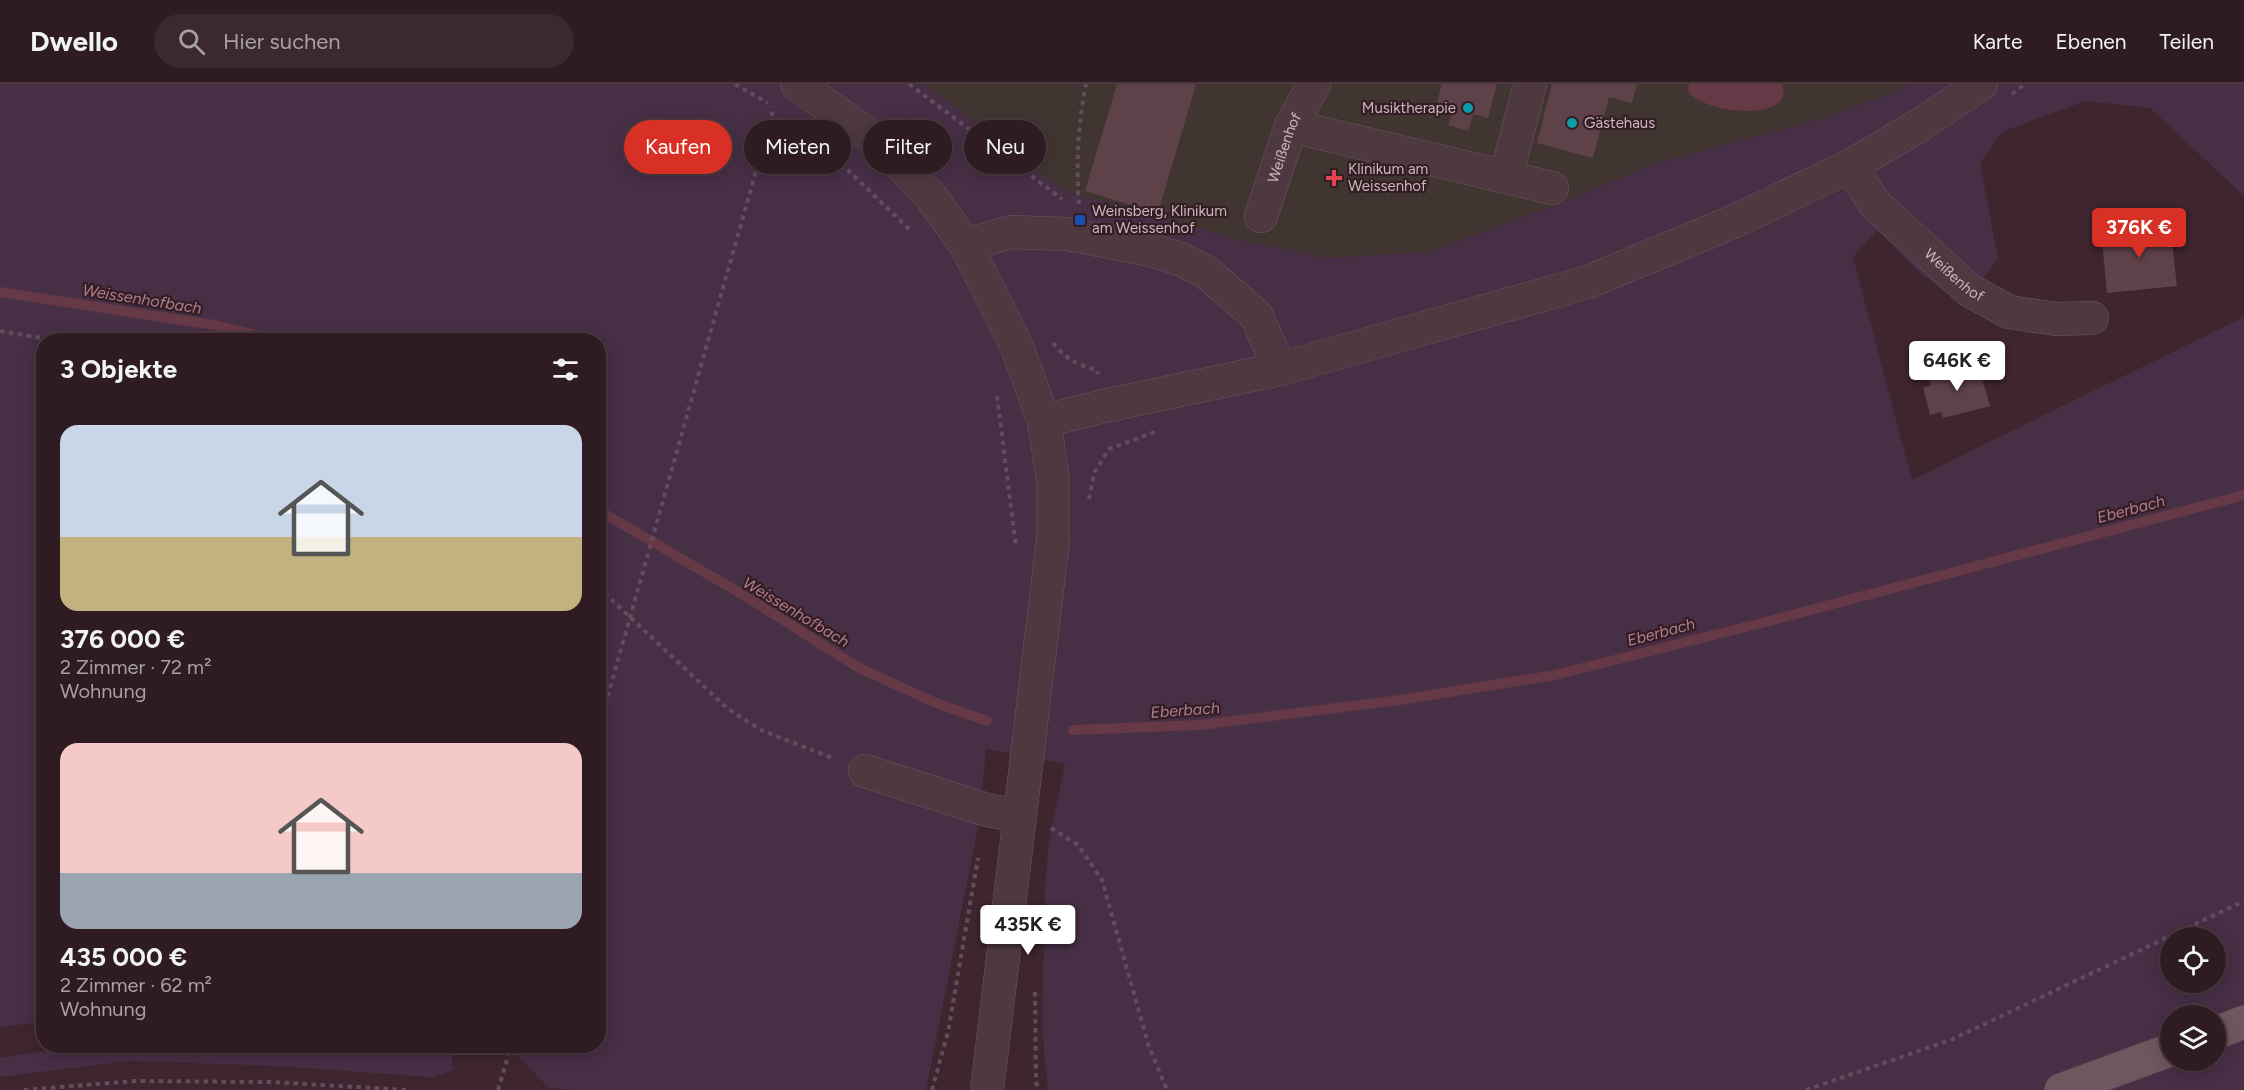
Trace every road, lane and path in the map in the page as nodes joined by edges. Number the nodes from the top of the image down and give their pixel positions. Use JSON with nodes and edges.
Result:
{"nodes":[{"id":1,"x":735,"y":84,"type":"edge"},
{"id":2,"x":797,"y":84,"type":"edge"},
{"id":3,"x":909,"y":84,"type":"edge"},
{"id":4,"x":1086,"y":84,"type":"edge"},
{"id":5,"x":1314,"y":84,"type":"edge"},
{"id":6,"x":1530,"y":84,"type":"edge"},
{"id":7,"x":2025,"y":84,"type":"edge"},
{"id":8,"x":1994,"y":90,"type":"edge"},
{"id":9,"x":1290,"y":126,"type":"junction"},
{"id":10,"x":1850,"y":166,"type":"junction"},
{"id":11,"x":851,"y":173,"type":"edge"},
{"id":12,"x":1506,"y":177,"type":"junction"},
{"id":13,"x":1552,"y":188,"type":"dead end"},
{"id":14,"x":1261,"y":216,"type":"dead end"},
{"id":15,"x":1081,"y":225,"type":"junction"},
{"id":16,"x":919,"y":239,"type":"dead end"},
{"id":17,"x":966,"y":245,"type":"junction"},
{"id":18,"x":2092,"y":318,"type":"dead end"},
{"id":19,"x":0,"y":331,"type":"edge"},
{"id":20,"x":1047,"y":335,"type":"dead end"},
{"id":21,"x":36,"y":337,"type":"edge"},
{"id":22,"x":1280,"y":369,"type":"junction"},
{"id":23,"x":997,"y":393,"type":"dead end"},
{"id":24,"x":1104,"y":406,"type":"junction"},
{"id":25,"x":1044,"y":421,"type":"junction"},
{"id":26,"x":1160,"y":430,"type":"dead end"},
{"id":27,"x":1109,"y":449,"type":"junction"},
{"id":28,"x":1088,"y":502,"type":"dead end"},
{"id":29,"x":1015,"y":559,"type":"dead end"},
{"id":30,"x":606,"y":594,"type":"edge"},
{"id":31,"x":631,"y":617,"type":"junction"},
{"id":32,"x":606,"y":703,"type":"edge"},
{"id":33,"x":865,"y":771,"type":"joint"},
{"id":34,"x":987,"y":810,"type":"junction"},
{"id":35,"x":1031,"y":821,"type":"junction"},
{"id":36,"x":2244,"y":900,"type":"edge"},
{"id":37,"x":1035,"y":988,"type":"dead end"},
{"id":38,"x":2244,"y":1022,"type":"edge"},
{"id":39,"x":2226,"y":1029,"type":"edge"},
{"id":40,"x":509,"y":1053,"type":"edge"},
{"id":41,"x":2160,"y":1054,"type":"edge"},
{"id":42,"x":24,"y":1090,"type":"edge"},
{"id":43,"x":408,"y":1090,"type":"edge"},
{"id":44,"x":498,"y":1090,"type":"edge"},
{"id":45,"x":932,"y":1090,"type":"edge"},
{"id":46,"x":987,"y":1090,"type":"edge"},
{"id":47,"x":1039,"y":1090,"type":"edge"},
{"id":48,"x":1167,"y":1090,"type":"edge"},
{"id":49,"x":1806,"y":1090,"type":"edge"},
{"id":50,"x":2061,"y":1090,"type":"edge"}],
"edges":[{"from":1,"to":31,"type":"path"},
{"from":2,"to":17,"type":"street"},
{"from":3,"to":15,"type":"path"},
{"from":4,"to":15,"type":"path"},
{"from":5,"to":9,"type":"street","name":"Weißenhof"},
{"from":6,"to":12,"type":"street"},
{"from":7,"to":8,"type":"path"},
{"from":8,"to":10,"type":"street"},
{"from":9,"to":12,"type":"street"},
{"from":9,"to":14,"type":"street","name":"Weißenhof"},
{"from":10,"to":18,"type":"street","name":"Weißenhof"},
{"from":10,"to":22,"type":"street"},
{"from":11,"to":16,"type":"path"},
{"from":12,"to":13,"type":"street"},
{"from":15,"to":17,"type":"street"},
{"from":15,"to":22,"type":"street"},
{"from":17,"to":25,"type":"street"},
{"from":19,"to":21,"type":"path"},
{"from":20,"to":24,"type":"path"},
{"from":22,"to":24,"type":"street"},
{"from":23,"to":29,"type":"path"},
{"from":24,"to":25,"type":"street"},
{"from":24,"to":27,"type":"path"},
{"from":25,"to":35,"type":"street"},
{"from":26,"to":27,"type":"path"},
{"from":27,"to":28,"type":"path"},
{"from":30,"to":31,"type":"path"},
{"from":31,"to":32,"type":"path"},
{"from":31,"to":33,"type":"path"},
{"from":33,"to":34,"type":"street"},
{"from":34,"to":35,"type":"street"},
{"from":34,"to":45,"type":"path"},
{"from":35,"to":46,"type":"street"},
{"from":35,"to":48,"type":"path"},
{"from":36,"to":49,"type":"path"},
{"from":37,"to":47,"type":"path"},
{"from":38,"to":39,"type":"main road"},
{"from":40,"to":44,"type":"path"},
{"from":41,"to":50,"type":"main road"},
{"from":42,"to":43,"type":"path"}]}
